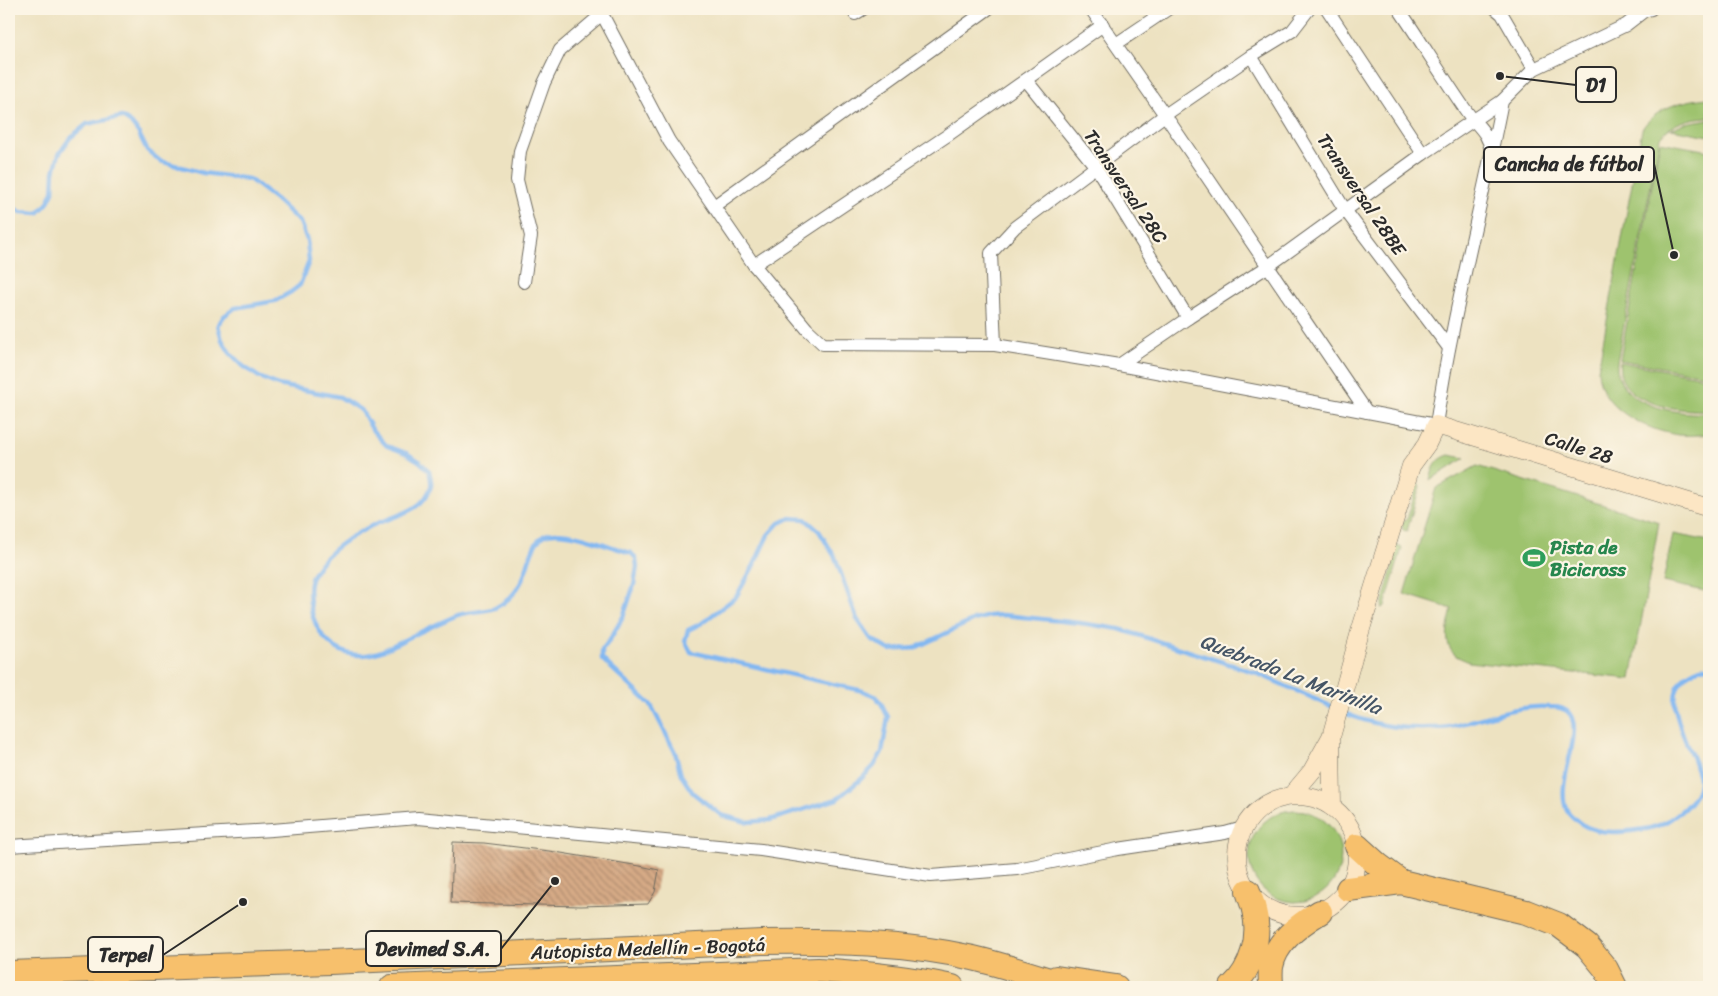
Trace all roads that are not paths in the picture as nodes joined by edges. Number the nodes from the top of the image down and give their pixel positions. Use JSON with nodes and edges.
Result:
{"nodes":[{"id":1,"x":988,"y":9,"type":"edge"},
{"id":2,"x":1091,"y":9,"type":"edge"},
{"id":3,"x":1168,"y":9,"type":"edge"},
{"id":4,"x":1309,"y":9,"type":"edge"},
{"id":5,"x":1327,"y":9,"type":"edge"},
{"id":6,"x":1400,"y":9,"type":"edge"},
{"id":7,"x":1496,"y":9,"type":"edge"},
{"id":8,"x":602,"y":10,"type":"edge"},
{"id":9,"x":1646,"y":10,"type":"edge"},
{"id":10,"x":1103,"y":25,"type":"junction"},
{"id":11,"x":1116,"y":44,"type":"junction"},
{"id":12,"x":1251,"y":56,"type":"junction"},
{"id":13,"x":1534,"y":69,"type":"junction"},
{"id":14,"x":1026,"y":80,"type":"junction"},
{"id":15,"x":1502,"y":101,"type":"junction"},
{"id":16,"x":1165,"y":115,"type":"junction"},
{"id":17,"x":1474,"y":120,"type":"junction"},
{"id":18,"x":1423,"y":154,"type":"junction"},
{"id":19,"x":1491,"y":155,"type":"junction"},
{"id":20,"x":1096,"y":167,"type":"junction"},
{"id":21,"x":714,"y":206,"type":"junction"},
{"id":22,"x":1345,"y":210,"type":"junction"},
{"id":23,"x":754,"y":265,"type":"junction"},
{"id":24,"x":1267,"y":267,"type":"junction"},
{"id":25,"x":524,"y":282,"type":"dead end"},
{"id":26,"x":1188,"y":318,"type":"junction"},
{"id":27,"x":995,"y":345,"type":"junction"},
{"id":28,"x":1448,"y":348,"type":"junction"},
{"id":29,"x":1119,"y":366,"type":"junction"},
{"id":30,"x":1367,"y":412,"type":"junction"},
{"id":31,"x":1436,"y":425,"type":"junction"},
{"id":32,"x":1709,"y":508,"type":"edge"},
{"id":33,"x":1332,"y":730,"type":"junction"},
{"id":34,"x":1291,"y":796,"type":"junction"},
{"id":35,"x":1332,"y":806,"type":"junction"},
{"id":36,"x":1244,"y":828,"type":"junction"},
{"id":37,"x":9,"y":846,"type":"edge"},
{"id":38,"x":1357,"y":846,"type":"junction"},
{"id":39,"x":1400,"y":882,"type":"junction"},
{"id":40,"x":1348,"y":889,"type":"junction"},
{"id":41,"x":1248,"y":892,"type":"junction"},
{"id":42,"x":1320,"y":912,"type":"junction"},
{"id":43,"x":9,"y":973,"type":"edge"},
{"id":44,"x":1036,"y":976,"type":"junction"},
{"id":45,"x":488,"y":985,"type":"edge"},
{"id":46,"x":428,"y":986,"type":"edge"},
{"id":47,"x":392,"y":987,"type":"edge"},
{"id":48,"x":952,"y":987,"type":"edge"},
{"id":49,"x":1072,"y":987,"type":"edge"},
{"id":50,"x":1116,"y":987,"type":"edge"},
{"id":51,"x":1232,"y":987,"type":"edge"},
{"id":52,"x":1270,"y":987,"type":"edge"},
{"id":53,"x":1615,"y":987,"type":"edge"}],
"edges":[{"from":1,"to":21,"type":"street"},
{"from":2,"to":10,"type":"street"},
{"from":3,"to":11,"type":"street"},
{"from":4,"to":12,"type":"street"},
{"from":5,"to":18,"type":"street"},
{"from":6,"to":17,"type":"street"},
{"from":7,"to":13,"type":"street"},
{"from":8,"to":21,"type":"street"},
{"from":8,"to":25,"type":"street"},
{"from":9,"to":13,"type":"street"},
{"from":10,"to":11,"type":"street"},
{"from":10,"to":14,"type":"street"},
{"from":11,"to":16,"type":"street"},
{"from":12,"to":16,"type":"street"},
{"from":12,"to":22,"type":"street","name":"Transversal 28BE"},
{"from":13,"to":15,"type":"street"},
{"from":14,"to":20,"type":"street","name":"Transversal 28C"},
{"from":14,"to":23,"type":"street"},
{"from":15,"to":17,"type":"street"},
{"from":15,"to":19,"type":"street"},
{"from":16,"to":20,"type":"street"},
{"from":16,"to":24,"type":"street"},
{"from":17,"to":18,"type":"street"},
{"from":17,"to":19,"type":"street"},
{"from":18,"to":22,"type":"street"},
{"from":19,"to":28,"type":"street"},
{"from":20,"to":26,"type":"street","name":"Transversal 28C"},
{"from":20,"to":27,"type":"street"},
{"from":21,"to":23,"type":"street"},
{"from":22,"to":24,"type":"street"},
{"from":22,"to":28,"type":"street","name":"Transversal 28BE"},
{"from":23,"to":27,"type":"street"},
{"from":24,"to":26,"type":"street"},
{"from":24,"to":30,"type":"street"},
{"from":26,"to":29,"type":"street"},
{"from":27,"to":29,"type":"street"},
{"from":28,"to":31,"type":"street"},
{"from":29,"to":30,"type":"street"},
{"from":30,"to":31,"type":"street"},
{"from":31,"to":32,"type":"main road","name":"Calle 28"},
{"from":31,"to":33,"type":"main road"},
{"from":33,"to":34,"type":"main road"},
{"from":33,"to":35,"type":"main road"},
{"from":34,"to":35,"type":"main road"},
{"from":34,"to":36,"type":"main road"},
{"from":35,"to":38,"type":"main road"},
{"from":36,"to":37,"type":"street"},
{"from":36,"to":41,"type":"main road"},
{"from":38,"to":39,"type":"highway"},
{"from":38,"to":40,"type":"main road"},
{"from":39,"to":40,"type":"highway"},
{"from":39,"to":53,"type":"highway"},
{"from":40,"to":42,"type":"main road"},
{"from":41,"to":42,"type":"main road"},
{"from":41,"to":51,"type":"highway"},
{"from":42,"to":52,"type":"highway"},
{"from":43,"to":44,"type":"highway","name":"Autopista Medellín - Bogotá"},
{"from":44,"to":49,"type":"highway","name":"Autopista Medellín - Bogotá"},
{"from":44,"to":50,"type":"highway"},
{"from":45,"to":46,"type":"highway","name":"Autopista Medellín - Bogotá"},
{"from":45,"to":48,"type":"highway","name":"Autopista Medellín - Bogotá"},
{"from":46,"to":47,"type":"highway","name":"Autopista Medellín - Bogotá"}]}
